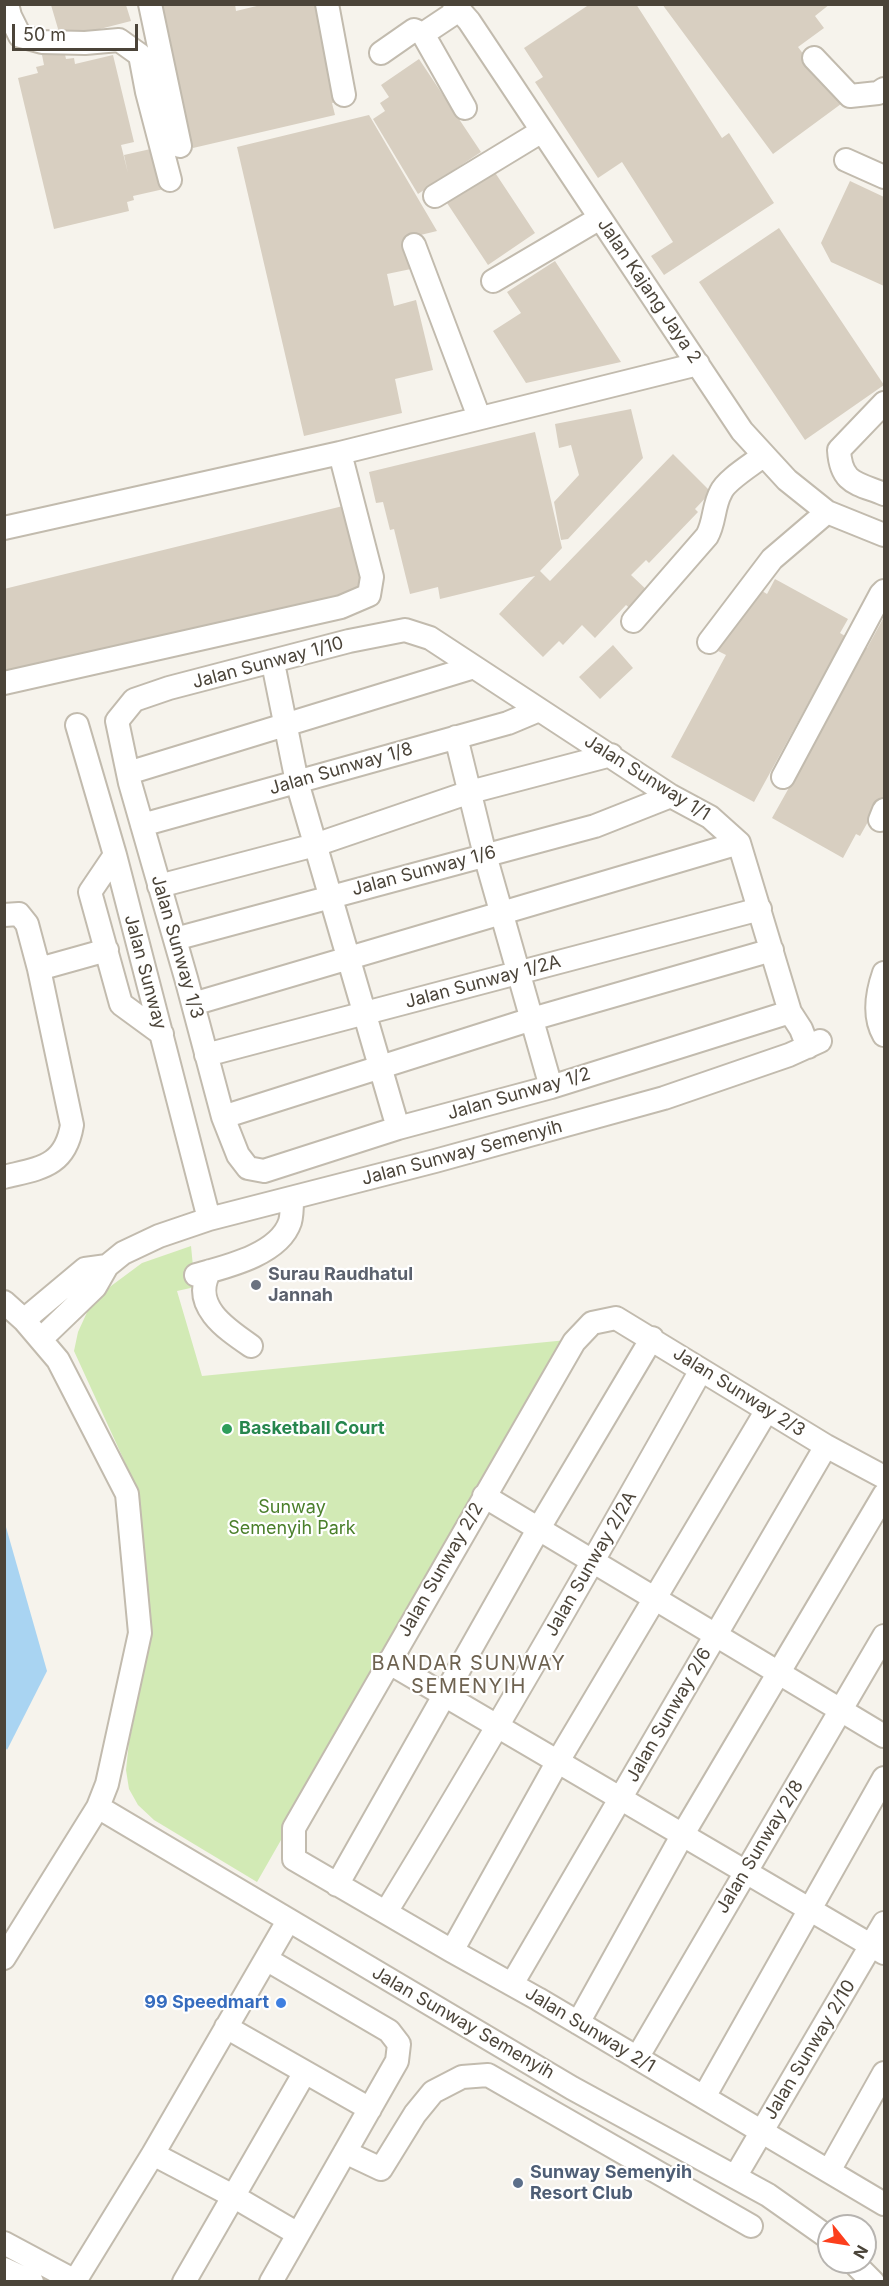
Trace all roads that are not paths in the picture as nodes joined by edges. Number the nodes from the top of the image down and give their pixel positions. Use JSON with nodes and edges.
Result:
{"nodes":[{"id":1,"x":7,"y":4,"type":"edge"},
{"id":2,"x":150,"y":4,"type":"edge"},
{"id":3,"x":327,"y":4,"type":"edge"},
{"id":4,"x":456,"y":7,"type":"edge"},
{"id":5,"x":423,"y":34,"type":"junction"},
{"id":6,"x":381,"y":52,"type":"dead end"},
{"id":7,"x":814,"y":58,"type":"dead end"},
{"id":8,"x":885,"y":89,"type":"edge"},
{"id":9,"x":344,"y":95,"type":"dead end"},
{"id":10,"x":465,"y":108,"type":"dead end"},
{"id":11,"x":542,"y":131,"type":"junction"},
{"id":12,"x":180,"y":146,"type":"dead end"},
{"id":13,"x":846,"y":160,"type":"dead end"},
{"id":14,"x":885,"y":177,"type":"edge"},
{"id":15,"x":170,"y":180,"type":"dead end"},
{"id":16,"x":435,"y":196,"type":"dead end"},
{"id":17,"x":600,"y":218,"type":"junction"},
{"id":18,"x":414,"y":245,"type":"dead end"},
{"id":19,"x":493,"y":281,"type":"dead end"},
{"id":20,"x":698,"y":364,"type":"junction"},
{"id":21,"x":885,"y":403,"type":"edge"},
{"id":22,"x":479,"y":417,"type":"junction"},
{"id":23,"x":340,"y":453,"type":"junction"},
{"id":24,"x":764,"y":456,"type":"junction"},
{"id":25,"x":885,"y":494,"type":"edge"},
{"id":26,"x":827,"y":512,"type":"junction"},
{"id":27,"x":4,"y":528,"type":"edge"},
{"id":28,"x":885,"y":535,"type":"edge"},
{"id":29,"x":885,"y":591,"type":"edge"},
{"id":30,"x":633,"y":621,"type":"dead end"},
{"id":31,"x":430,"y":638,"type":"joint"},
{"id":32,"x":709,"y":642,"type":"dead end"},
{"id":33,"x":273,"y":663,"type":"junction"},
{"id":34,"x":474,"y":667,"type":"junction"},
{"id":35,"x":4,"y":683,"type":"edge"},
{"id":36,"x":539,"y":710,"type":"junction"},
{"id":37,"x":117,"y":721,"type":"joint"},
{"id":38,"x":77,"y":725,"type":"dead end"},
{"id":39,"x":286,"y":725,"type":"junction"},
{"id":40,"x":456,"y":737,"type":"junction"},
{"id":41,"x":611,"y":755,"type":"junction"},
{"id":42,"x":128,"y":773,"type":"junction"},
{"id":43,"x":783,"y":777,"type":"dead end"},
{"id":44,"x":297,"y":782,"type":"junction"},
{"id":45,"x":470,"y":792,"type":"junction"},
{"id":46,"x":671,"y":796,"type":"junction"},
{"id":47,"x":142,"y":825,"type":"junction"},
{"id":48,"x":739,"y":843,"type":"junction"},
{"id":49,"x":315,"y":844,"type":"junction"},
{"id":50,"x":114,"y":855,"type":"junction"},
{"id":51,"x":485,"y":855,"type":"junction"},
{"id":52,"x":159,"y":885,"type":"junction"},
{"id":53,"x":330,"y":897,"type":"junction"},
{"id":54,"x":760,"y":909,"type":"junction"},
{"id":55,"x":502,"y":913,"type":"junction"},
{"id":56,"x":4,"y":915,"type":"edge"},
{"id":57,"x":175,"y":939,"type":"junction"},
{"id":58,"x":107,"y":950,"type":"junction"},
{"id":59,"x":772,"y":950,"type":"junction"},
{"id":60,"x":348,"y":958,"type":"junction"},
{"id":61,"x":39,"y":969,"type":"junction"},
{"id":62,"x":519,"y":973,"type":"junction"},
{"id":63,"x":885,"y":973,"type":"edge"},
{"id":64,"x":193,"y":1004,"type":"junction"},
{"id":65,"x":790,"y":1012,"type":"junction"},
{"id":66,"x":364,"y":1013,"type":"junction"},
{"id":67,"x":532,"y":1020,"type":"junction"},
{"id":68,"x":162,"y":1034,"type":"junction"},
{"id":69,"x":885,"y":1035,"type":"edge"},
{"id":70,"x":206,"y":1055,"type":"junction"},
{"id":71,"x":380,"y":1067,"type":"junction"},
{"id":72,"x":551,"y":1087,"type":"junction"},
{"id":73,"x":223,"y":1117,"type":"junction"},
{"id":74,"x":398,"y":1128,"type":"junction"},
{"id":75,"x":248,"y":1168,"type":"joint"},
{"id":76,"x":4,"y":1177,"type":"edge"},
{"id":77,"x":292,"y":1199,"type":"junction"},
{"id":78,"x":209,"y":1219,"type":"junction"},
{"id":79,"x":107,"y":1266,"type":"junction"},
{"id":80,"x":4,"y":1302,"type":"edge"},
{"id":81,"x":24,"y":1320,"type":"junction"},
{"id":82,"x":592,"y":1323,"type":"joint"},
{"id":83,"x":652,"y":1338,"type":"junction"},
{"id":84,"x":41,"y":1339,"type":"junction"},
{"id":85,"x":251,"y":1346,"type":"dead end"},
{"id":86,"x":701,"y":1370,"type":"junction"},
{"id":87,"x":767,"y":1410,"type":"junction"},
{"id":88,"x":826,"y":1446,"type":"junction"},
{"id":89,"x":885,"y":1477,"type":"edge"},
{"id":90,"x":885,"y":1495,"type":"edge"},
{"id":91,"x":484,"y":1496,"type":"junction"},
{"id":92,"x":539,"y":1528,"type":"junction"},
{"id":93,"x":593,"y":1561,"type":"junction"},
{"id":94,"x":655,"y":1598,"type":"junction"},
{"id":95,"x":716,"y":1635,"type":"junction"},
{"id":96,"x":885,"y":1636,"type":"edge"},
{"id":97,"x":388,"y":1662,"type":"junction"},
{"id":98,"x":780,"y":1673,"type":"junction"},
{"id":99,"x":446,"y":1695,"type":"junction"},
{"id":100,"x":842,"y":1710,"type":"junction"},
{"id":101,"x":498,"y":1726,"type":"junction"},
{"id":102,"x":885,"y":1736,"type":"edge"},
{"id":103,"x":558,"y":1761,"type":"junction"},
{"id":104,"x":885,"y":1778,"type":"edge"},
{"id":105,"x":621,"y":1798,"type":"junction"},
{"id":106,"x":98,"y":1807,"type":"junction"},
{"id":107,"x":683,"y":1834,"type":"junction"},
{"id":108,"x":294,"y":1859,"type":"joint"},
{"id":109,"x":745,"y":1871,"type":"junction"},
{"id":110,"x":337,"y":1885,"type":"junction"},
{"id":111,"x":809,"y":1909,"type":"junction"},
{"id":112,"x":386,"y":1912,"type":"junction"},
{"id":113,"x":288,"y":1921,"type":"junction"},
{"id":114,"x":885,"y":1923,"type":"edge"},
{"id":115,"x":878,"y":1949,"type":"edge"},
{"id":116,"x":452,"y":1952,"type":"junction"},
{"id":117,"x":6,"y":1958,"type":"edge"},
{"id":118,"x":266,"y":1959,"type":"junction"},
{"id":119,"x":512,"y":1984,"type":"junction"},
{"id":120,"x":578,"y":2023,"type":"junction"},
{"id":121,"x":226,"y":2027,"type":"junction"},
{"id":122,"x":505,"y":2048,"type":"junction"},
{"id":123,"x":637,"y":2058,"type":"junction"},
{"id":124,"x":305,"y":2072,"type":"junction"},
{"id":125,"x":885,"y":2073,"type":"edge"},
{"id":126,"x":488,"y":2075,"type":"junction"},
{"id":127,"x":704,"y":2097,"type":"junction"},
{"id":128,"x":370,"y":2109,"type":"junction"},
{"id":129,"x":762,"y":2132,"type":"junction"},
{"id":130,"x":345,"y":2151,"type":"junction"},
{"id":131,"x":153,"y":2154,"type":"junction"},
{"id":132,"x":829,"y":2171,"type":"junction"},
{"id":133,"x":735,"y":2177,"type":"junction"},
{"id":134,"x":232,"y":2196,"type":"junction"},
{"id":135,"x":885,"y":2204,"type":"edge"},
{"id":136,"x":751,"y":2226,"type":"dead end"},
{"id":137,"x":817,"y":2230,"type":"edge"},
{"id":138,"x":298,"y":2234,"type":"junction"},
{"id":139,"x":4,"y":2243,"type":"edge"},
{"id":140,"x":4,"y":2269,"type":"edge"},
{"id":141,"x":32,"y":2282,"type":"edge"},
{"id":142,"x":75,"y":2282,"type":"edge"},
{"id":143,"x":184,"y":2282,"type":"edge"},
{"id":144,"x":271,"y":2282,"type":"edge"}],
"edges":[{"from":1,"to":15,"type":"street"},
{"from":2,"to":12,"type":"street"},
{"from":3,"to":9,"type":"street"},
{"from":4,"to":5,"type":"street"},
{"from":4,"to":11,"type":"street","name":"Jalan Kajang Jaya 2"},
{"from":5,"to":6,"type":"street"},
{"from":5,"to":10,"type":"street"},
{"from":7,"to":8,"type":"street"},
{"from":11,"to":16,"type":"street"},
{"from":11,"to":17,"type":"street","name":"Jalan Kajang Jaya 2"},
{"from":13,"to":14,"type":"street"},
{"from":17,"to":19,"type":"street"},
{"from":17,"to":20,"type":"street","name":"Jalan Kajang Jaya 2"},
{"from":18,"to":22,"type":"street"},
{"from":20,"to":22,"type":"street"},
{"from":20,"to":24,"type":"street","name":"Jalan Kajang Jaya 2"},
{"from":21,"to":25,"type":"street"},
{"from":22,"to":23,"type":"street"},
{"from":23,"to":27,"type":"street"},
{"from":23,"to":35,"type":"street"},
{"from":24,"to":26,"type":"street","name":"Jalan Kajang Jaya 2"},
{"from":24,"to":30,"type":"street"},
{"from":26,"to":28,"type":"street","name":"Jalan Kajang Jaya 2"},
{"from":26,"to":32,"type":"street"},
{"from":29,"to":43,"type":"street"},
{"from":31,"to":33,"type":"street","name":"Jalan Sunway 1/10"},
{"from":31,"to":34,"type":"street","name":"Jalan Sunway 1/1"},
{"from":33,"to":37,"type":"street","name":"Jalan Sunway 1/10"},
{"from":33,"to":39,"type":"street"},
{"from":34,"to":36,"type":"street","name":"Jalan Sunway 1/1"},
{"from":34,"to":39,"type":"street"},
{"from":36,"to":40,"type":"street","name":"Jalan Sunway 1/8"},
{"from":36,"to":41,"type":"street","name":"Jalan Sunway 1/1"},
{"from":37,"to":42,"type":"street","name":"Jalan Sunway 1/3"},
{"from":38,"to":50,"type":"street","name":"Jalan Sunway"},
{"from":39,"to":42,"type":"street"},
{"from":39,"to":44,"type":"street"},
{"from":40,"to":44,"type":"street","name":"Jalan Sunway 1/8"},
{"from":40,"to":45,"type":"street"},
{"from":41,"to":45,"type":"street"},
{"from":41,"to":46,"type":"street","name":"Jalan Sunway 1/1"},
{"from":42,"to":47,"type":"street","name":"Jalan Sunway 1/3"},
{"from":44,"to":47,"type":"street","name":"Jalan Sunway 1/8"},
{"from":44,"to":49,"type":"street"},
{"from":45,"to":49,"type":"street"},
{"from":45,"to":51,"type":"street"},
{"from":46,"to":48,"type":"street","name":"Jalan Sunway 1/1"},
{"from":46,"to":51,"type":"street","name":"Jalan Sunway 1/6"},
{"from":47,"to":52,"type":"street","name":"Jalan Sunway 1/3"},
{"from":48,"to":54,"type":"street"},
{"from":48,"to":55,"type":"street"},
{"from":49,"to":52,"type":"street"},
{"from":49,"to":53,"type":"street"},
{"from":50,"to":58,"type":"street"},
{"from":50,"to":68,"type":"street","name":"Jalan Sunway"},
{"from":51,"to":53,"type":"street","name":"Jalan Sunway 1/6"},
{"from":51,"to":55,"type":"street"},
{"from":52,"to":57,"type":"street","name":"Jalan Sunway 1/3"},
{"from":53,"to":57,"type":"street","name":"Jalan Sunway 1/6"},
{"from":53,"to":60,"type":"street"},
{"from":54,"to":59,"type":"street"},
{"from":54,"to":62,"type":"street","name":"Jalan Sunway 1/2A"},
{"from":55,"to":60,"type":"street"},
{"from":55,"to":62,"type":"street"},
{"from":56,"to":61,"type":"street"},
{"from":57,"to":64,"type":"street","name":"Jalan Sunway 1/3"},
{"from":58,"to":61,"type":"street"},
{"from":58,"to":68,"type":"street"},
{"from":59,"to":65,"type":"street"},
{"from":59,"to":67,"type":"street"},
{"from":60,"to":64,"type":"street"},
{"from":60,"to":66,"type":"street"},
{"from":61,"to":76,"type":"street"},
{"from":62,"to":66,"type":"street","name":"Jalan Sunway 1/2A"},
{"from":62,"to":67,"type":"street"},
{"from":63,"to":69,"type":"street"},
{"from":64,"to":70,"type":"street","name":"Jalan Sunway 1/3"},
{"from":65,"to":72,"type":"street","name":"Jalan Sunway 1/2"},
{"from":65,"to":77,"type":"street","name":"Jalan Sunway Semenyih"},
{"from":66,"to":70,"type":"street","name":"Jalan Sunway 1/2A"},
{"from":66,"to":71,"type":"street"},
{"from":67,"to":71,"type":"street"},
{"from":67,"to":72,"type":"street"},
{"from":68,"to":78,"type":"street","name":"Jalan Sunway"},
{"from":70,"to":73,"type":"street","name":"Jalan Sunway 1/3"},
{"from":71,"to":73,"type":"street"},
{"from":71,"to":74,"type":"street"},
{"from":72,"to":74,"type":"street","name":"Jalan Sunway 1/2"},
{"from":73,"to":75,"type":"street","name":"Jalan Sunway 1/3"},
{"from":74,"to":75,"type":"street","name":"Jalan Sunway 1/2"},
{"from":77,"to":78,"type":"street","name":"Jalan Sunway Semenyih"},
{"from":77,"to":85,"type":"street"},
{"from":78,"to":79,"type":"street","name":"Jalan Sunway Semenyih"},
{"from":79,"to":81,"type":"street","name":"Jalan Sunway Semenyih"},
{"from":79,"to":84,"type":"street","name":"Jalan Sunway Semenyih"},
{"from":80,"to":81,"type":"street"},
{"from":81,"to":84,"type":"street"},
{"from":82,"to":83,"type":"street","name":"Jalan Sunway 2/3"},
{"from":82,"to":91,"type":"street","name":"Jalan Sunway 2/2"},
{"from":83,"to":86,"type":"street","name":"Jalan Sunway 2/3"},
{"from":83,"to":92,"type":"street"},
{"from":84,"to":106,"type":"street"},
{"from":86,"to":87,"type":"street","name":"Jalan Sunway 2/3"},
{"from":86,"to":93,"type":"street","name":"Jalan Sunway 2/2A"},
{"from":87,"to":88,"type":"street","name":"Jalan Sunway 2/3"},
{"from":87,"to":94,"type":"street"},
{"from":88,"to":89,"type":"street","name":"Jalan Sunway 2/3"},
{"from":88,"to":95,"type":"street","name":"Jalan Sunway 2/6"},
{"from":90,"to":98,"type":"street"},
{"from":91,"to":92,"type":"street"},
{"from":91,"to":97,"type":"street","name":"Jalan Sunway 2/2"},
{"from":92,"to":93,"type":"street"},
{"from":92,"to":99,"type":"street"},
{"from":93,"to":94,"type":"street"},
{"from":93,"to":101,"type":"street","name":"Jalan Sunway 2/2A"},
{"from":94,"to":95,"type":"street"},
{"from":94,"to":103,"type":"street"},
{"from":95,"to":98,"type":"street"},
{"from":95,"to":105,"type":"street","name":"Jalan Sunway 2/6"},
{"from":96,"to":100,"type":"street","name":"Jalan Sunway 2/8"},
{"from":97,"to":99,"type":"street"},
{"from":97,"to":108,"type":"street","name":"Jalan Sunway 2/2"},
{"from":98,"to":100,"type":"street"},
{"from":98,"to":107,"type":"street"},
{"from":99,"to":101,"type":"street"},
{"from":99,"to":110,"type":"street"},
{"from":100,"to":102,"type":"street"},
{"from":100,"to":109,"type":"street","name":"Jalan Sunway 2/8"},
{"from":101,"to":103,"type":"street"},
{"from":101,"to":112,"type":"street","name":"Jalan Sunway 2/2A"},
{"from":103,"to":105,"type":"street"},
{"from":103,"to":116,"type":"street"},
{"from":104,"to":111,"type":"street"},
{"from":105,"to":107,"type":"street"},
{"from":105,"to":119,"type":"street","name":"Jalan Sunway 2/6"},
{"from":106,"to":113,"type":"street","name":"Jalan Sunway Semenyih"},
{"from":106,"to":117,"type":"street"},
{"from":107,"to":109,"type":"street"},
{"from":107,"to":120,"type":"street"},
{"from":108,"to":110,"type":"street","name":"Jalan Sunway 2/1"},
{"from":109,"to":111,"type":"street"},
{"from":109,"to":123,"type":"street","name":"Jalan Sunway 2/8"},
{"from":110,"to":112,"type":"street","name":"Jalan Sunway 2/1"},
{"from":111,"to":115,"type":"street"},
{"from":111,"to":127,"type":"street"},
{"from":112,"to":116,"type":"street","name":"Jalan Sunway 2/1"},
{"from":113,"to":118,"type":"street"},
{"from":113,"to":122,"type":"street","name":"Jalan Sunway Semenyih"},
{"from":114,"to":115,"type":"street","name":"Jalan Sunway 2/10"},
{"from":115,"to":129,"type":"street","name":"Jalan Sunway 2/10"},
{"from":116,"to":119,"type":"street","name":"Jalan Sunway 2/1"},
{"from":118,"to":121,"type":"street"},
{"from":118,"to":128,"type":"street"},
{"from":119,"to":120,"type":"street","name":"Jalan Sunway 2/1"},
{"from":120,"to":123,"type":"street","name":"Jalan Sunway 2/1"},
{"from":121,"to":124,"type":"street"},
{"from":121,"to":131,"type":"street"},
{"from":122,"to":126,"type":"street"},
{"from":122,"to":133,"type":"street","name":"Jalan Sunway Semenyih"},
{"from":123,"to":127,"type":"street","name":"Jalan Sunway 2/1"},
{"from":124,"to":128,"type":"street"},
{"from":124,"to":134,"type":"street"},
{"from":125,"to":132,"type":"street"},
{"from":126,"to":130,"type":"street"},
{"from":126,"to":136,"type":"street"},
{"from":127,"to":129,"type":"street","name":"Jalan Sunway 2/1"},
{"from":128,"to":130,"type":"street"},
{"from":129,"to":132,"type":"street","name":"Jalan Sunway 2/1"},
{"from":129,"to":133,"type":"street","name":"Jalan Sunway 2/10"},
{"from":130,"to":138,"type":"street"},
{"from":131,"to":134,"type":"street"},
{"from":131,"to":142,"type":"street"},
{"from":132,"to":135,"type":"street","name":"Jalan Sunway 2/1"},
{"from":133,"to":137,"type":"street","name":"Jalan Sunway Semenyih"},
{"from":134,"to":138,"type":"street"},
{"from":134,"to":143,"type":"street"},
{"from":138,"to":144,"type":"street"},
{"from":139,"to":142,"type":"street"},
{"from":140,"to":141,"type":"street"}]}
